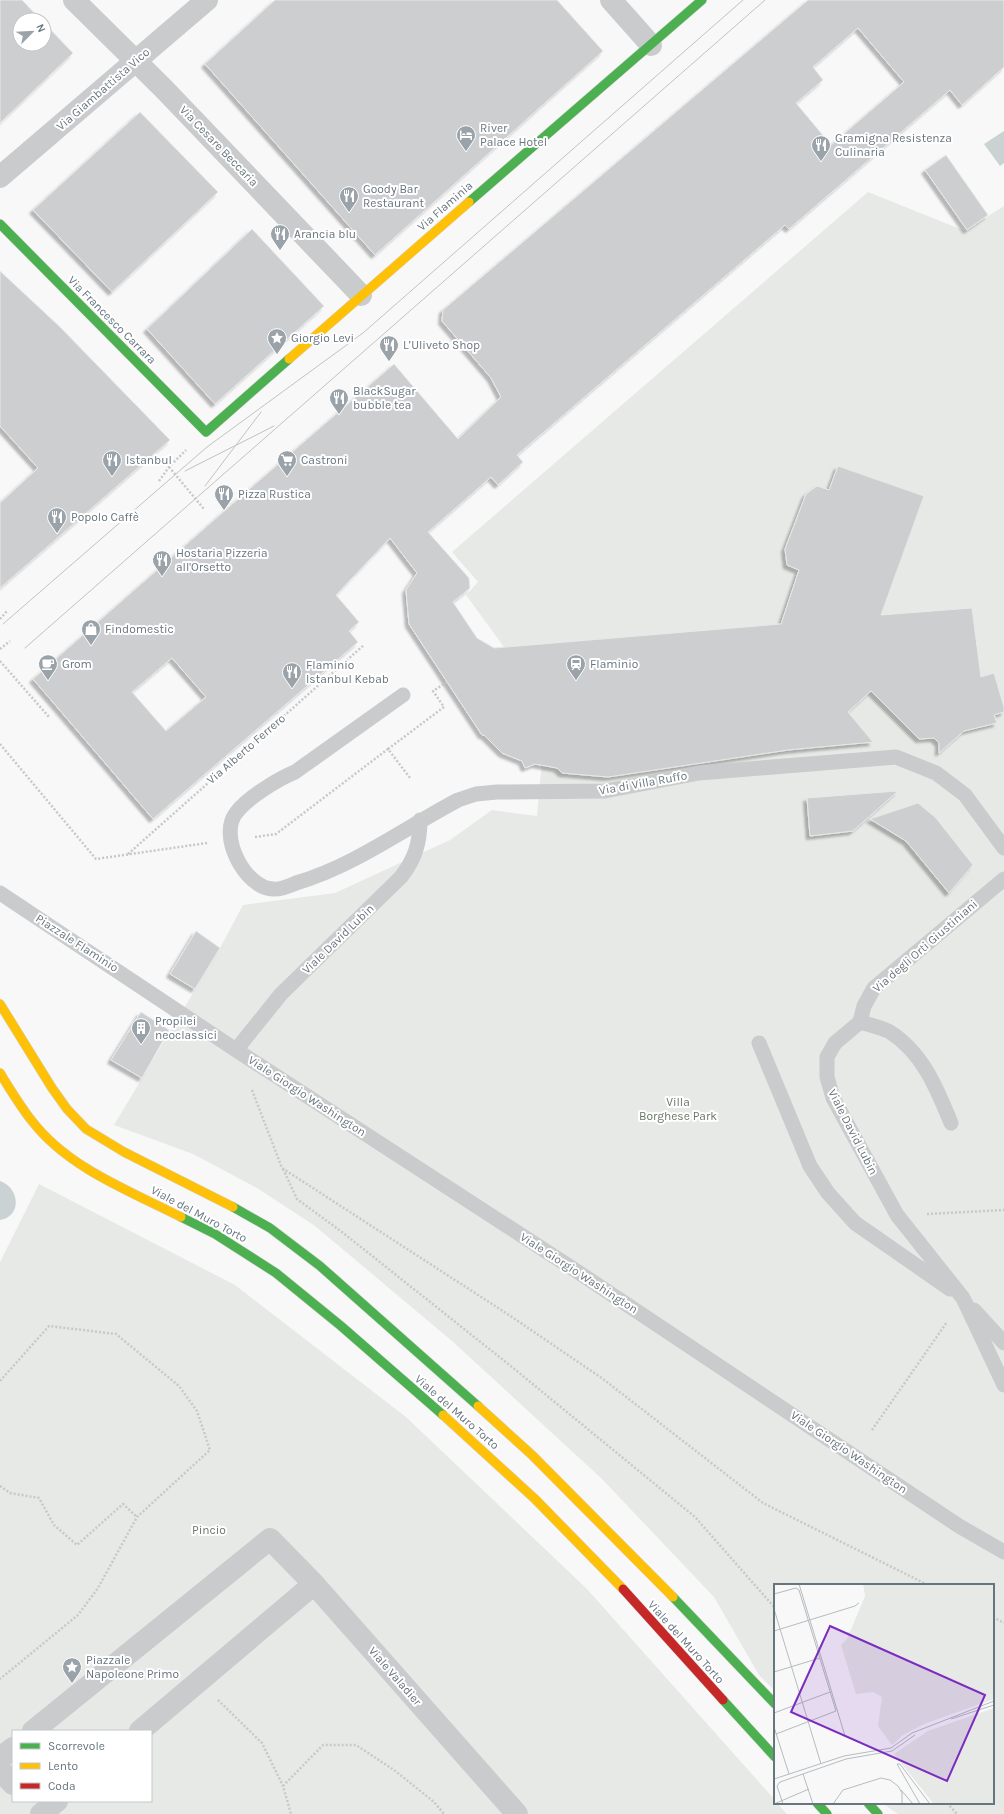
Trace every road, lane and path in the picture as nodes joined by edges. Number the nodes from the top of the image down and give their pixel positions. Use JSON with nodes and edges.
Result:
{"nodes":[{"id":1,"x":74,"y":0,"type":"edge"},
{"id":2,"x":207,"y":0,"type":"edge"},
{"id":3,"x":611,"y":0,"type":"edge"},
{"id":4,"x":702,"y":0,"type":"edge"},
{"id":5,"x":651,"y":45,"type":"junction"},
{"id":6,"x":135,"y":62,"type":"junction"},
{"id":7,"x":0,"y":177,"type":"edge"},
{"id":8,"x":0,"y":224,"type":"edge"},
{"id":9,"x":361,"y":295,"type":"junction"},
{"id":10,"x":206,"y":432,"type":"junction"},
{"id":11,"x":169,"y":467,"type":"junction"},
{"id":12,"x":159,"y":481,"type":"dead end"},
{"id":13,"x":204,"y":509,"type":"dead end"},
{"id":14,"x":7,"y":611,"type":"dead end"},
{"id":15,"x":0,"y":619,"type":"edge"},
{"id":16,"x":10,"y":641,"type":"dead end"},
{"id":17,"x":364,"y":646,"type":"dead end"},
{"id":18,"x":0,"y":649,"type":"edge"},
{"id":19,"x":0,"y":661,"type":"edge"},
{"id":20,"x":447,"y":682,"type":"dead end"},
{"id":21,"x":403,"y":695,"type":"dead end"},
{"id":22,"x":49,"y":717,"type":"dead end"},
{"id":23,"x":0,"y":744,"type":"edge"},
{"id":24,"x":388,"y":749,"type":"junction"},
{"id":25,"x":410,"y":778,"type":"dead end"},
{"id":26,"x":420,"y":820,"type":"junction"},
{"id":27,"x":253,"y":837,"type":"dead end"},
{"id":28,"x":209,"y":843,"type":"dead end"},
{"id":29,"x":1004,"y":848,"type":"edge"},
{"id":30,"x":128,"y":854,"type":"junction"},
{"id":31,"x":1004,"y":879,"type":"edge"},
{"id":32,"x":0,"y":893,"type":"edge"},
{"id":33,"x":154,"y":994,"type":"joint"},
{"id":34,"x":0,"y":1004,"type":"edge"},
{"id":35,"x":860,"y":1022,"type":"junction"},
{"id":36,"x":759,"y":1043,"type":"dead end"},
{"id":37,"x":236,"y":1050,"type":"junction"},
{"id":38,"x":0,"y":1073,"type":"edge"},
{"id":39,"x":952,"y":1123,"type":"dead end"},
{"id":40,"x":282,"y":1168,"type":"junction"},
{"id":41,"x":1004,"y":1210,"type":"edge"},
{"id":42,"x":897,"y":1215,"type":"junction"},
{"id":43,"x":963,"y":1298,"type":"junction"},
{"id":44,"x":1004,"y":1343,"type":"edge"},
{"id":45,"x":0,"y":1381,"type":"edge"},
{"id":46,"x":1004,"y":1384,"type":"edge"},
{"id":47,"x":872,"y":1430,"type":"dead end"},
{"id":48,"x":0,"y":1486,"type":"edge"},
{"id":49,"x":137,"y":1517,"type":"junction"},
{"id":50,"x":1004,"y":1552,"type":"edge"},
{"id":51,"x":314,"y":1584,"type":"junction"},
{"id":52,"x":926,"y":1584,"type":"edge"},
{"id":53,"x":774,"y":1607,"type":"edge"},
{"id":54,"x":994,"y":1618,"type":"edge"},
{"id":55,"x":1004,"y":1623,"type":"edge"},
{"id":56,"x":0,"y":1680,"type":"edge"},
{"id":57,"x":200,"y":1681,"type":"junction"},
{"id":58,"x":774,"y":1703,"type":"edge"},
{"id":59,"x":34,"y":1730,"type":"edge"},
{"id":60,"x":141,"y":1730,"type":"edge"},
{"id":61,"x":12,"y":1749,"type":"edge"},
{"id":62,"x":774,"y":1756,"type":"edge"},
{"id":63,"x":0,"y":1758,"type":"edge"},
{"id":64,"x":0,"y":1770,"type":"edge"},
{"id":65,"x":12,"y":1783,"type":"edge"},
{"id":66,"x":283,"y":1786,"type":"junction"},
{"id":67,"x":29,"y":1802,"type":"edge"},
{"id":68,"x":56,"y":1802,"type":"edge"},
{"id":69,"x":818,"y":1804,"type":"edge"},
{"id":70,"x":869,"y":1804,"type":"edge"},
{"id":71,"x":948,"y":1804,"type":"edge"},
{"id":72,"x":41,"y":1814,"type":"edge"},
{"id":73,"x":291,"y":1814,"type":"edge"},
{"id":74,"x":444,"y":1814,"type":"edge"},
{"id":75,"x":517,"y":1814,"type":"edge"},
{"id":76,"x":827,"y":1814,"type":"edge"},
{"id":77,"x":878,"y":1814,"type":"edge"},
{"id":78,"x":957,"y":1814,"type":"edge"}],
"edges":[{"from":1,"to":6,"type":"street","name":"Via Cesare Beccaria"},
{"from":2,"to":6,"type":"street","name":"Via Giambattista Vico"},
{"from":3,"to":5,"type":"street"},
{"from":4,"to":5,"type":"main road","name":"Via Flaminia"},
{"from":5,"to":9,"type":"main road","name":"Via Flaminia"},
{"from":6,"to":7,"type":"street","name":"Via Giambattista Vico"},
{"from":6,"to":9,"type":"street","name":"Via Cesare Beccaria"},
{"from":8,"to":10,"type":"main road","name":"Via Francesco Carrara"},
{"from":9,"to":10,"type":"main road","name":"Via Flaminia"},
{"from":10,"to":11,"type":"path"},
{"from":11,"to":12,"type":"path"},
{"from":11,"to":13,"type":"path"},
{"from":14,"to":15,"type":"path"},
{"from":16,"to":18,"type":"path"},
{"from":17,"to":30,"type":"path","name":"Via Alberto Ferrero"},
{"from":19,"to":22,"type":"path"},
{"from":20,"to":24,"type":"path"},
{"from":21,"to":26,"type":"lane","name":"Via di Villa Ruffo"},
{"from":23,"to":30,"type":"path"},
{"from":24,"to":25,"type":"path"},
{"from":24,"to":27,"type":"path"},
{"from":26,"to":29,"type":"lane","name":"Via di Villa Ruffo"},
{"from":26,"to":37,"type":"lane","name":"Viale David Lubin"},
{"from":28,"to":30,"type":"path"},
{"from":31,"to":35,"type":"lane","name":"Via degli Orti Giustiniani"},
{"from":32,"to":33,"type":"lane","name":"Piazzale Flaminio"},
{"from":33,"to":37,"type":"lane","name":"Viale Giorgio Washington"},
{"from":34,"to":58,"type":"main road","name":"Viale del Muro Torto"},
{"from":35,"to":39,"type":"lane"},
{"from":35,"to":42,"type":"lane","name":"Viale David Lubin"},
{"from":36,"to":43,"type":"lane","name":"Viale David Lubin"},
{"from":37,"to":40,"type":"path"},
{"from":37,"to":50,"type":"lane","name":"Viale Giorgio Washington"},
{"from":38,"to":62,"type":"main road","name":"Viale del Muro Torto"},
{"from":40,"to":52,"type":"path"},
{"from":40,"to":53,"type":"path"},
{"from":41,"to":42,"type":"path"},
{"from":42,"to":43,"type":"lane","name":"Viale David Lubin"},
{"from":43,"to":44,"type":"lane","name":"Viale David Lubin"},
{"from":43,"to":46,"type":"lane","name":"Viale David Lubin"},
{"from":43,"to":47,"type":"path"},
{"from":45,"to":49,"type":"path"},
{"from":48,"to":49,"type":"path"},
{"from":49,"to":56,"type":"path"},
{"from":51,"to":57,"type":"street"},
{"from":51,"to":59,"type":"street","name":"Viale Valadier"},
{"from":51,"to":75,"type":"street","name":"Viale Valadier"},
{"from":54,"to":55,"type":"path"},
{"from":57,"to":60,"type":"street"},
{"from":57,"to":66,"type":"path"},
{"from":61,"to":63,"type":"street"},
{"from":64,"to":65,"type":"street"},
{"from":66,"to":73,"type":"path"},
{"from":66,"to":74,"type":"path"},
{"from":67,"to":72,"type":"street"},
{"from":68,"to":72,"type":"street"},
{"from":69,"to":76,"type":"main road"},
{"from":70,"to":77,"type":"main road"},
{"from":71,"to":78,"type":"path"}]}
